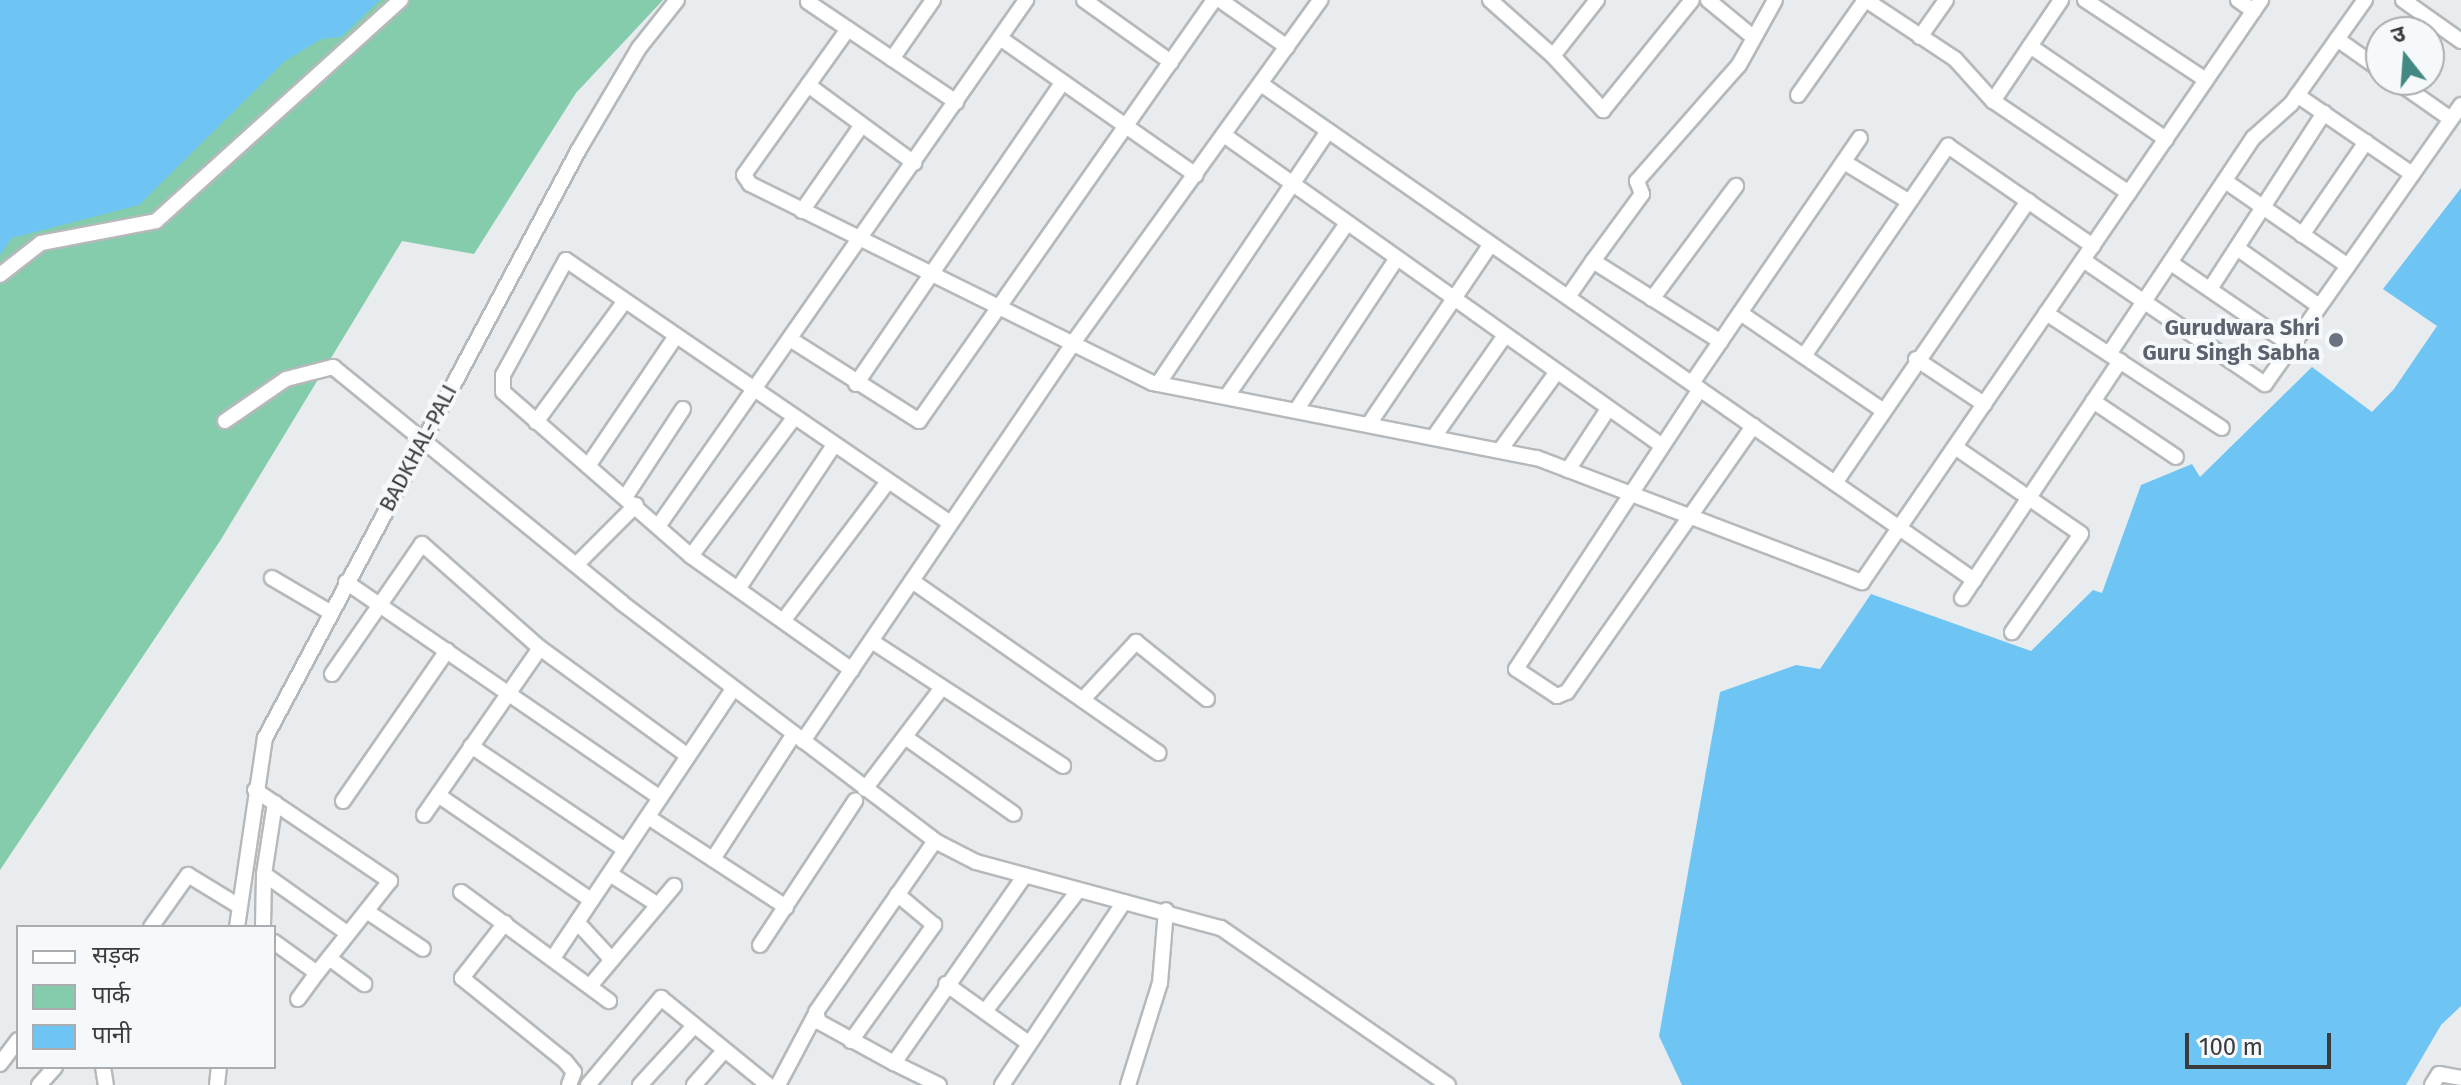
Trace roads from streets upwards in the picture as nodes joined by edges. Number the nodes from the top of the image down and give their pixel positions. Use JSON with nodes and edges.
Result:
{"nodes":[{"id":1,"x":401,"y":0,"type":"edge"},
{"id":2,"x":677,"y":0,"type":"edge"},
{"id":3,"x":933,"y":0,"type":"edge"},
{"id":4,"x":1026,"y":0,"type":"edge"},
{"id":5,"x":1084,"y":0,"type":"edge"},
{"id":6,"x":1217,"y":0,"type":"edge"},
{"id":7,"x":1320,"y":0,"type":"edge"},
{"id":8,"x":1490,"y":0,"type":"edge"},
{"id":9,"x":1601,"y":0,"type":"edge"},
{"id":10,"x":1692,"y":0,"type":"edge"},
{"id":11,"x":1708,"y":0,"type":"edge"},
{"id":12,"x":1774,"y":0,"type":"edge"},
{"id":13,"x":1865,"y":0,"type":"edge"},
{"id":14,"x":1946,"y":0,"type":"edge"},
{"id":15,"x":2061,"y":0,"type":"edge"},
{"id":16,"x":2085,"y":0,"type":"edge"},
{"id":17,"x":2238,"y":0,"type":"edge"},
{"id":18,"x":2365,"y":0,"type":"edge"},
{"id":19,"x":2403,"y":0,"type":"edge"},
{"id":20,"x":808,"y":2,"type":"edge"},
{"id":21,"x":2257,"y":6,"type":"edge"},
{"id":22,"x":848,"y":29,"type":"junction"},
{"id":23,"x":1753,"y":37,"type":"junction"},
{"id":24,"x":1920,"y":37,"type":"junction"},
{"id":25,"x":1000,"y":38,"type":"junction"},
{"id":26,"x":2337,"y":39,"type":"junction"},
{"id":27,"x":2461,"y":41,"type":"edge"},
{"id":28,"x":2030,"y":46,"type":"junction"},
{"id":29,"x":1287,"y":47,"type":"junction"},
{"id":30,"x":1553,"y":56,"type":"junction"},
{"id":31,"x":892,"y":59,"type":"junction"},
{"id":32,"x":2365,"y":59,"type":"edge"},
{"id":33,"x":1171,"y":62,"type":"junction"},
{"id":34,"x":2206,"y":80,"type":"junction"},
{"id":35,"x":1063,"y":82,"type":"junction"},
{"id":36,"x":1261,"y":84,"type":"junction"},
{"id":37,"x":808,"y":85,"type":"junction"},
{"id":38,"x":1798,"y":95,"type":"dead end"},
{"id":39,"x":2297,"y":95,"type":"junction"},
{"id":40,"x":2418,"y":96,"type":"edge"},
{"id":41,"x":1993,"y":101,"type":"junction"},
{"id":42,"x":956,"y":102,"type":"junction"},
{"id":43,"x":2461,"y":105,"type":"edge"},
{"id":44,"x":2324,"y":113,"type":"junction"},
{"id":45,"x":2451,"y":119,"type":"junction"},
{"id":46,"x":861,"y":126,"type":"junction"},
{"id":47,"x":1127,"y":127,"type":"junction"},
{"id":48,"x":1328,"y":131,"type":"junction"},
{"id":49,"x":1224,"y":135,"type":"junction"},
{"id":50,"x":1860,"y":138,"type":"dead end"},
{"id":51,"x":2166,"y":139,"type":"junction"},
{"id":52,"x":2366,"y":142,"type":"junction"},
{"id":53,"x":1844,"y":162,"type":"junction"},
{"id":54,"x":914,"y":163,"type":"junction"},
{"id":55,"x":2412,"y":174,"type":"junction"},
{"id":56,"x":1196,"y":175,"type":"junction"},
{"id":57,"x":2228,"y":183,"type":"junction"},
{"id":58,"x":1736,"y":186,"type":"dead end"},
{"id":59,"x":1290,"y":188,"type":"junction"},
{"id":60,"x":2129,"y":193,"type":"junction"},
{"id":61,"x":1908,"y":201,"type":"junction"},
{"id":62,"x":2028,"y":201,"type":"junction"},
{"id":63,"x":2263,"y":207,"type":"junction"},
{"id":64,"x":802,"y":211,"type":"junction"},
{"id":65,"x":1345,"y":226,"type":"junction"},
{"id":66,"x":2302,"y":235,"type":"junction"},
{"id":67,"x":861,"y":240,"type":"junction"},
{"id":68,"x":1491,"y":244,"type":"junction"},
{"id":69,"x":2093,"y":246,"type":"junction"},
{"id":70,"x":2237,"y":248,"type":"junction"},
{"id":71,"x":2083,"y":260,"type":"junction"},
{"id":72,"x":1395,"y":261,"type":"junction"},
{"id":73,"x":1593,"y":261,"type":"junction"},
{"id":74,"x":2171,"y":263,"type":"junction"},
{"id":75,"x":2348,"y":266,"type":"junction"},
{"id":76,"x":0,"y":275,"type":"edge"},
{"id":77,"x":931,"y":277,"type":"junction"},
{"id":78,"x":2210,"y":289,"type":"junction"},
{"id":79,"x":1568,"y":297,"type":"junction"},
{"id":80,"x":1652,"y":299,"type":"junction"},
{"id":81,"x":2142,"y":300,"type":"junction"},
{"id":82,"x":625,"y":301,"type":"junction"},
{"id":83,"x":1452,"y":301,"type":"junction"},
{"id":84,"x":997,"y":305,"type":"junction"},
{"id":85,"x":2319,"y":306,"type":"junction"},
{"id":86,"x":2046,"y":313,"type":"junction"},
{"id":87,"x":1742,"y":314,"type":"junction"},
{"id":88,"x":676,"y":336,"type":"junction"},
{"id":89,"x":1504,"y":337,"type":"junction"},
{"id":90,"x":790,"y":339,"type":"junction"},
{"id":91,"x":1721,"y":342,"type":"junction"},
{"id":92,"x":1073,"y":343,"type":"junction"},
{"id":93,"x":2292,"y":346,"type":"junction"},
{"id":94,"x":1804,"y":356,"type":"junction"},
{"id":95,"x":2114,"y":357,"type":"junction"},
{"id":96,"x":1916,"y":359,"type":"junction"},
{"id":97,"x":1556,"y":373,"type":"junction"},
{"id":98,"x":856,"y":384,"type":"junction"},
{"id":99,"x":1158,"y":384,"type":"junction"},
{"id":100,"x":1696,"y":386,"type":"junction"},
{"id":101,"x":753,"y":390,"type":"junction"},
{"id":102,"x":1227,"y":396,"type":"junction"},
{"id":103,"x":2093,"y":401,"type":"junction"},
{"id":104,"x":1984,"y":404,"type":"junction"},
{"id":105,"x":683,"y":409,"type":"dead end"},
{"id":106,"x":1297,"y":409,"type":"junction"},
{"id":107,"x":1608,"y":409,"type":"junction"},
{"id":108,"x":1882,"y":410,"type":"junction"},
{"id":109,"x":794,"y":418,"type":"junction"},
{"id":110,"x":225,"y":421,"type":"dead end"},
{"id":111,"x":536,"y":422,"type":"junction"},
{"id":112,"x":1369,"y":424,"type":"junction"},
{"id":113,"x":1753,"y":426,"type":"junction"},
{"id":114,"x":2222,"y":428,"type":"dead end"},
{"id":115,"x":1436,"y":434,"type":"junction"},
{"id":116,"x":423,"y":439,"type":"junction"},
{"id":117,"x":834,"y":445,"type":"junction"},
{"id":118,"x":1661,"y":445,"type":"junction"},
{"id":119,"x":1955,"y":447,"type":"junction"},
{"id":120,"x":1501,"y":449,"type":"junction"},
{"id":121,"x":2176,"y":457,"type":"dead end"},
{"id":122,"x":588,"y":466,"type":"junction"},
{"id":123,"x":1568,"y":470,"type":"junction"},
{"id":124,"x":887,"y":483,"type":"junction"},
{"id":125,"x":1835,"y":483,"type":"junction"},
{"id":126,"x":1628,"y":493,"type":"junction"},
{"id":127,"x":2029,"y":498,"type":"junction"},
{"id":128,"x":631,"y":501,"type":"junction"},
{"id":129,"x":1689,"y":516,"type":"junction"},
{"id":130,"x":949,"y":522,"type":"junction"},
{"id":131,"x":659,"y":525,"type":"junction"},
{"id":132,"x":1899,"y":528,"type":"junction"},
{"id":133,"x":691,"y":556,"type":"junction"},
{"id":134,"x":578,"y":563,"type":"junction"},
{"id":135,"x":272,"y":578,"type":"dead end"},
{"id":136,"x":1974,"y":580,"type":"junction"},
{"id":137,"x":346,"y":582,"type":"junction"},
{"id":138,"x":915,"y":583,"type":"junction"},
{"id":139,"x":738,"y":589,"type":"junction"},
{"id":140,"x":1962,"y":598,"type":"dead end"},
{"id":141,"x":378,"y":604,"type":"junction"},
{"id":142,"x":330,"y":612,"type":"junction"},
{"id":143,"x":783,"y":621,"type":"junction"},
{"id":144,"x":2012,"y":632,"type":"dead end"},
{"id":145,"x":873,"y":642,"type":"junction"},
{"id":146,"x":540,"y":648,"type":"junction"},
{"id":147,"x":447,"y":651,"type":"junction"},
{"id":148,"x":852,"y":670,"type":"junction"},
{"id":149,"x":332,"y":674,"type":"dead end"},
{"id":150,"x":733,"y":689,"type":"junction"},
{"id":151,"x":941,"y":689,"type":"junction"},
{"id":152,"x":506,"y":693,"type":"junction"},
{"id":153,"x":1086,"y":696,"type":"junction"},
{"id":154,"x":1207,"y":699,"type":"dead end"},
{"id":155,"x":799,"y":737,"type":"junction"},
{"id":156,"x":905,"y":737,"type":"junction"},
{"id":157,"x":471,"y":746,"type":"junction"},
{"id":158,"x":1159,"y":753,"type":"dead end"},
{"id":159,"x":688,"y":756,"type":"junction"},
{"id":160,"x":1063,"y":766,"type":"dead end"},
{"id":161,"x":865,"y":789,"type":"junction"},
{"id":162,"x":255,"y":790,"type":"junction"},
{"id":163,"x":438,"y":795,"type":"junction"},
{"id":164,"x":660,"y":798,"type":"junction"},
{"id":165,"x":343,"y":801,"type":"dead end"},
{"id":166,"x":855,"y":801,"type":"dead end"},
{"id":167,"x":275,"y":803,"type":"junction"},
{"id":168,"x":1014,"y":814,"type":"dead end"},
{"id":169,"x":424,"y":815,"type":"dead end"},
{"id":170,"x":648,"y":817,"type":"junction"},
{"id":171,"x":935,"y":841,"type":"junction"},
{"id":172,"x":625,"y":850,"type":"junction"},
{"id":173,"x":713,"y":859,"type":"junction"},
{"id":174,"x":264,"y":874,"type":"junction"},
{"id":175,"x":610,"y":874,"type":"junction"},
{"id":176,"x":1025,"y":875,"type":"junction"},
{"id":177,"x":674,"y":886,"type":"dead end"},
{"id":178,"x":1078,"y":891,"type":"junction"},
{"id":179,"x":461,"y":892,"type":"dead end"},
{"id":180,"x":897,"y":894,"type":"junction"},
{"id":181,"x":591,"y":900,"type":"junction"},
{"id":182,"x":1124,"y":902,"type":"junction"},
{"id":183,"x":658,"y":905,"type":"junction"},
{"id":184,"x":239,"y":906,"type":"junction"},
{"id":185,"x":786,"y":907,"type":"junction"},
{"id":186,"x":1166,"y":910,"type":"junction"},
{"id":187,"x":368,"y":912,"type":"junction"},
{"id":188,"x":505,"y":923,"type":"junction"},
{"id":189,"x":578,"y":923,"type":"junction"},
{"id":190,"x":152,"y":925,"type":"edge"},
{"id":191,"x":237,"y":925,"type":"edge"},
{"id":192,"x":263,"y":925,"type":"edge"},
{"id":193,"x":347,"y":933,"type":"junction"},
{"id":194,"x":276,"y":943,"type":"edge"},
{"id":195,"x":760,"y":945,"type":"dead end"},
{"id":196,"x":423,"y":949,"type":"dead end"},
{"id":197,"x":329,"y":958,"type":"junction"},
{"id":198,"x":553,"y":958,"type":"junction"},
{"id":199,"x":612,"y":960,"type":"junction"},
{"id":200,"x":317,"y":973,"type":"junction"},
{"id":201,"x":364,"y":984,"type":"dead end"},
{"id":202,"x":946,"y":984,"type":"junction"},
{"id":203,"x":590,"y":986,"type":"junction"},
{"id":204,"x":298,"y":999,"type":"dead end"},
{"id":205,"x":609,"y":1001,"type":"dead end"},
{"id":206,"x":986,"y":1010,"type":"junction"},
{"id":207,"x":815,"y":1015,"type":"junction"},
{"id":208,"x":694,"y":1026,"type":"junction"},
{"id":209,"x":851,"y":1041,"type":"junction"},
{"id":210,"x":1027,"y":1042,"type":"junction"},
{"id":211,"x":16,"y":1043,"type":"edge"},
{"id":212,"x":724,"y":1051,"type":"junction"},
{"id":213,"x":894,"y":1063,"type":"junction"},
{"id":214,"x":0,"y":1064,"type":"edge"},
{"id":215,"x":53,"y":1069,"type":"edge"},
{"id":216,"x":2461,"y":1078,"type":"edge"},
{"id":217,"x":747,"y":1079,"type":"edge"},
{"id":218,"x":1130,"y":1084,"type":"edge"},
{"id":219,"x":39,"y":1085,"type":"edge"},
{"id":220,"x":569,"y":1085,"type":"edge"},
{"id":221,"x":588,"y":1085,"type":"edge"},
{"id":222,"x":640,"y":1085,"type":"edge"},
{"id":223,"x":694,"y":1085,"type":"edge"},
{"id":224,"x":768,"y":1085,"type":"edge"},
{"id":225,"x":778,"y":1085,"type":"edge"},
{"id":226,"x":939,"y":1085,"type":"edge"},
{"id":227,"x":1002,"y":1085,"type":"edge"},
{"id":228,"x":1448,"y":1085,"type":"edge"},
{"id":229,"x":2432,"y":1085,"type":"edge"}],
"edges":[{"from":1,"to":76,"type":"street"},
{"from":2,"to":116,"type":"street","name":"BADKHAL-PALI"},
{"from":3,"to":31,"type":"street"},
{"from":4,"to":25,"type":"street"},
{"from":5,"to":33,"type":"street"},
{"from":6,"to":29,"type":"street"},
{"from":6,"to":33,"type":"street"},
{"from":7,"to":29,"type":"street"},
{"from":8,"to":30,"type":"street"},
{"from":9,"to":30,"type":"street"},
{"from":10,"to":30,"type":"street"},
{"from":11,"to":23,"type":"street"},
{"from":12,"to":23,"type":"street"},
{"from":13,"to":24,"type":"street"},
{"from":13,"to":38,"type":"street"},
{"from":14,"to":24,"type":"street"},
{"from":15,"to":28,"type":"street"},
{"from":16,"to":34,"type":"street"},
{"from":17,"to":21,"type":"street"},
{"from":18,"to":26,"type":"street"},
{"from":19,"to":27,"type":"street"},
{"from":20,"to":22,"type":"street"},
{"from":21,"to":34,"type":"street"},
{"from":22,"to":31,"type":"street"},
{"from":22,"to":37,"type":"street"},
{"from":23,"to":73,"type":"street"},
{"from":24,"to":41,"type":"street"},
{"from":25,"to":35,"type":"street"},
{"from":25,"to":42,"type":"street"},
{"from":26,"to":32,"type":"street"},
{"from":26,"to":39,"type":"street"},
{"from":28,"to":41,"type":"street"},
{"from":28,"to":51,"type":"street"},
{"from":29,"to":36,"type":"street"},
{"from":31,"to":42,"type":"street"},
{"from":33,"to":47,"type":"street"},
{"from":34,"to":51,"type":"street"},
{"from":35,"to":47,"type":"street"},
{"from":35,"to":77,"type":"street"},
{"from":36,"to":48,"type":"street"},
{"from":36,"to":49,"type":"street"},
{"from":37,"to":46,"type":"street"},
{"from":37,"to":64,"type":"street"},
{"from":39,"to":44,"type":"street"},
{"from":39,"to":57,"type":"street"},
{"from":40,"to":45,"type":"street"},
{"from":41,"to":60,"type":"street"},
{"from":42,"to":54,"type":"street"},
{"from":43,"to":45,"type":"street"},
{"from":44,"to":52,"type":"street"},
{"from":44,"to":63,"type":"street"},
{"from":45,"to":55,"type":"street"},
{"from":46,"to":54,"type":"street"},
{"from":46,"to":64,"type":"street"},
{"from":47,"to":56,"type":"street"},
{"from":47,"to":84,"type":"street"},
{"from":48,"to":59,"type":"street"},
{"from":48,"to":68,"type":"street"},
{"from":49,"to":56,"type":"street"},
{"from":49,"to":59,"type":"street"},
{"from":50,"to":53,"type":"street"},
{"from":51,"to":60,"type":"street"},
{"from":52,"to":55,"type":"street"},
{"from":52,"to":66,"type":"street"},
{"from":53,"to":61,"type":"street"},
{"from":53,"to":87,"type":"street"},
{"from":54,"to":67,"type":"street"},
{"from":55,"to":75,"type":"street"},
{"from":56,"to":92,"type":"street"},
{"from":57,"to":63,"type":"street"},
{"from":57,"to":74,"type":"street"},
{"from":58,"to":80,"type":"street"},
{"from":59,"to":65,"type":"street"},
{"from":59,"to":99,"type":"street"},
{"from":60,"to":69,"type":"street"},
{"from":61,"to":62,"type":"street"},
{"from":61,"to":94,"type":"street"},
{"from":62,"to":69,"type":"street"},
{"from":62,"to":96,"type":"street"},
{"from":63,"to":66,"type":"street"},
{"from":63,"to":70,"type":"street"},
{"from":64,"to":67,"type":"street"},
{"from":65,"to":72,"type":"street"},
{"from":65,"to":102,"type":"street"},
{"from":66,"to":75,"type":"street"},
{"from":67,"to":77,"type":"street"},
{"from":67,"to":90,"type":"street"},
{"from":68,"to":79,"type":"street"},
{"from":68,"to":83,"type":"street"},
{"from":69,"to":71,"type":"street"},
{"from":70,"to":78,"type":"street"},
{"from":70,"to":85,"type":"street"},
{"from":71,"to":81,"type":"street"},
{"from":71,"to":86,"type":"street"},
{"from":72,"to":83,"type":"street"},
{"from":72,"to":106,"type":"street"},
{"from":73,"to":79,"type":"street"},
{"from":73,"to":80,"type":"street"},
{"from":74,"to":78,"type":"street"},
{"from":74,"to":81,"type":"street"},
{"from":75,"to":85,"type":"street"},
{"from":77,"to":84,"type":"street"},
{"from":77,"to":98,"type":"street"},
{"from":78,"to":93,"type":"street"},
{"from":79,"to":100,"type":"street"},
{"from":80,"to":91,"type":"street"},
{"from":81,"to":93,"type":"street"},
{"from":81,"to":95,"type":"street"},
{"from":82,"to":88,"type":"street"},
{"from":82,"to":111,"type":"street"},
{"from":82,"to":111,"type":"street"},
{"from":83,"to":89,"type":"street"},
{"from":83,"to":112,"type":"street"},
{"from":84,"to":92,"type":"street"},
{"from":84,"to":98,"type":"street"},
{"from":85,"to":93,"type":"street"},
{"from":86,"to":95,"type":"street"},
{"from":86,"to":104,"type":"street"},
{"from":87,"to":91,"type":"street"},
{"from":87,"to":94,"type":"street"},
{"from":88,"to":101,"type":"street"},
{"from":88,"to":122,"type":"street"},
{"from":89,"to":97,"type":"street"},
{"from":89,"to":115,"type":"street"},
{"from":90,"to":98,"type":"street"},
{"from":90,"to":101,"type":"street"},
{"from":91,"to":100,"type":"street"},
{"from":92,"to":99,"type":"street"},
{"from":92,"to":130,"type":"street"},
{"from":94,"to":108,"type":"street"},
{"from":95,"to":103,"type":"street"},
{"from":95,"to":114,"type":"street"},
{"from":96,"to":104,"type":"street"},
{"from":96,"to":108,"type":"street"},
{"from":97,"to":107,"type":"street"},
{"from":97,"to":120,"type":"street"},
{"from":99,"to":102,"type":"street"},
{"from":100,"to":113,"type":"street"},
{"from":100,"to":118,"type":"street"},
{"from":101,"to":109,"type":"street"},
{"from":101,"to":131,"type":"street"},
{"from":102,"to":106,"type":"street"},
{"from":103,"to":121,"type":"street"},
{"from":103,"to":127,"type":"street"},
{"from":104,"to":119,"type":"street"},
{"from":105,"to":128,"type":"street"},
{"from":106,"to":112,"type":"street"},
{"from":107,"to":118,"type":"street"},
{"from":107,"to":123,"type":"street"},
{"from":108,"to":125,"type":"street"},
{"from":109,"to":117,"type":"street"},
{"from":109,"to":133,"type":"street"},
{"from":110,"to":116,"type":"street"},
{"from":111,"to":122,"type":"street"},
{"from":112,"to":115,"type":"street"},
{"from":113,"to":125,"type":"street"},
{"from":113,"to":129,"type":"street"},
{"from":115,"to":120,"type":"street"},
{"from":116,"to":134,"type":"street"},
{"from":116,"to":137,"type":"street","name":"BADKHAL-PALI"},
{"from":117,"to":124,"type":"street"},
{"from":117,"to":139,"type":"street"},
{"from":118,"to":126,"type":"street"},
{"from":119,"to":127,"type":"street"},
{"from":119,"to":132,"type":"street"},
{"from":120,"to":123,"type":"street"},
{"from":122,"to":128,"type":"street"},
{"from":123,"to":126,"type":"street"},
{"from":124,"to":130,"type":"street"},
{"from":124,"to":143,"type":"street"},
{"from":125,"to":132,"type":"street"},
{"from":126,"to":129,"type":"street"},
{"from":126,"to":129,"type":"street"},
{"from":127,"to":136,"type":"street"},
{"from":127,"to":144,"type":"street"},
{"from":128,"to":131,"type":"street"},
{"from":128,"to":134,"type":"street"},
{"from":129,"to":132,"type":"street"},
{"from":130,"to":138,"type":"street"},
{"from":131,"to":133,"type":"street"},
{"from":132,"to":136,"type":"street"},
{"from":133,"to":139,"type":"street"},
{"from":134,"to":150,"type":"street"},
{"from":135,"to":142,"type":"street"},
{"from":136,"to":140,"type":"street"},
{"from":137,"to":141,"type":"street"},
{"from":137,"to":142,"type":"street","name":"BADKHAL-PALI"},
{"from":138,"to":145,"type":"street"},
{"from":138,"to":153,"type":"street"},
{"from":139,"to":143,"type":"street"},
{"from":141,"to":146,"type":"street"},
{"from":141,"to":147,"type":"street"},
{"from":141,"to":149,"type":"street"},
{"from":142,"to":162,"type":"street","name":"BADKHAL-PALI"},
{"from":143,"to":148,"type":"street"},
{"from":145,"to":148,"type":"street"},
{"from":145,"to":151,"type":"street"},
{"from":146,"to":152,"type":"street"},
{"from":146,"to":159,"type":"street"},
{"from":147,"to":152,"type":"street"},
{"from":147,"to":165,"type":"street"},
{"from":148,"to":155,"type":"street"},
{"from":150,"to":155,"type":"street"},
{"from":150,"to":159,"type":"street"},
{"from":151,"to":156,"type":"street"},
{"from":151,"to":160,"type":"street"},
{"from":152,"to":157,"type":"street"},
{"from":152,"to":164,"type":"street"},
{"from":153,"to":154,"type":"street"},
{"from":153,"to":158,"type":"street"},
{"from":155,"to":161,"type":"street"},
{"from":155,"to":173,"type":"street"},
{"from":156,"to":161,"type":"street"},
{"from":156,"to":168,"type":"street"},
{"from":157,"to":163,"type":"street"},
{"from":157,"to":172,"type":"street"},
{"from":159,"to":164,"type":"street"},
{"from":161,"to":171,"type":"street"},
{"from":162,"to":167,"type":"street"},
{"from":162,"to":184,"type":"street","name":"BADKHAL-PALI"},
{"from":163,"to":169,"type":"street"},
{"from":163,"to":181,"type":"street"},
{"from":164,"to":170,"type":"street"},
{"from":166,"to":185,"type":"street"},
{"from":167,"to":174,"type":"street"},
{"from":167,"to":187,"type":"street"},
{"from":170,"to":172,"type":"street"},
{"from":170,"to":173,"type":"street"},
{"from":171,"to":176,"type":"street"},
{"from":171,"to":180,"type":"street"},
{"from":172,"to":175,"type":"street"},
{"from":173,"to":185,"type":"street"},
{"from":174,"to":192,"type":"street"},
{"from":174,"to":193,"type":"street"},
{"from":175,"to":181,"type":"street"},
{"from":175,"to":183,"type":"street"},
{"from":176,"to":178,"type":"street"},
{"from":176,"to":202,"type":"street"},
{"from":177,"to":183,"type":"street"},
{"from":178,"to":182,"type":"street"},
{"from":178,"to":206,"type":"street"},
{"from":179,"to":188,"type":"street"},
{"from":180,"to":207,"type":"street"},
{"from":180,"to":209,"type":"street"},
{"from":181,"to":189,"type":"street"},
{"from":182,"to":186,"type":"street"},
{"from":182,"to":210,"type":"street"},
{"from":183,"to":199,"type":"street"},
{"from":184,"to":190,"type":"street"},
{"from":184,"to":191,"type":"street","name":"BADKHAL-PALI"},
{"from":185,"to":195,"type":"street"},
{"from":186,"to":218,"type":"street"},
{"from":186,"to":228,"type":"street"},
{"from":187,"to":193,"type":"street"},
{"from":187,"to":196,"type":"street"},
{"from":188,"to":198,"type":"street"},
{"from":188,"to":220,"type":"street"},
{"from":189,"to":198,"type":"street"},
{"from":189,"to":199,"type":"street"},
{"from":193,"to":197,"type":"street"},
{"from":194,"to":200,"type":"street"},
{"from":197,"to":200,"type":"street"},
{"from":197,"to":201,"type":"street"},
{"from":198,"to":203,"type":"street"},
{"from":199,"to":203,"type":"street"},
{"from":200,"to":204,"type":"street"},
{"from":202,"to":206,"type":"street"},
{"from":202,"to":213,"type":"street"},
{"from":203,"to":205,"type":"street"},
{"from":206,"to":210,"type":"street"},
{"from":207,"to":209,"type":"street"},
{"from":207,"to":225,"type":"street"},
{"from":208,"to":212,"type":"street"},
{"from":208,"to":221,"type":"street"},
{"from":208,"to":222,"type":"street"},
{"from":209,"to":213,"type":"street"},
{"from":210,"to":227,"type":"street"},
{"from":211,"to":214,"type":"street"},
{"from":212,"to":217,"type":"street"},
{"from":212,"to":223,"type":"street"},
{"from":213,"to":226,"type":"street"},
{"from":215,"to":219,"type":"street"},
{"from":216,"to":229,"type":"street"},
{"from":217,"to":224,"type":"street"}]}
